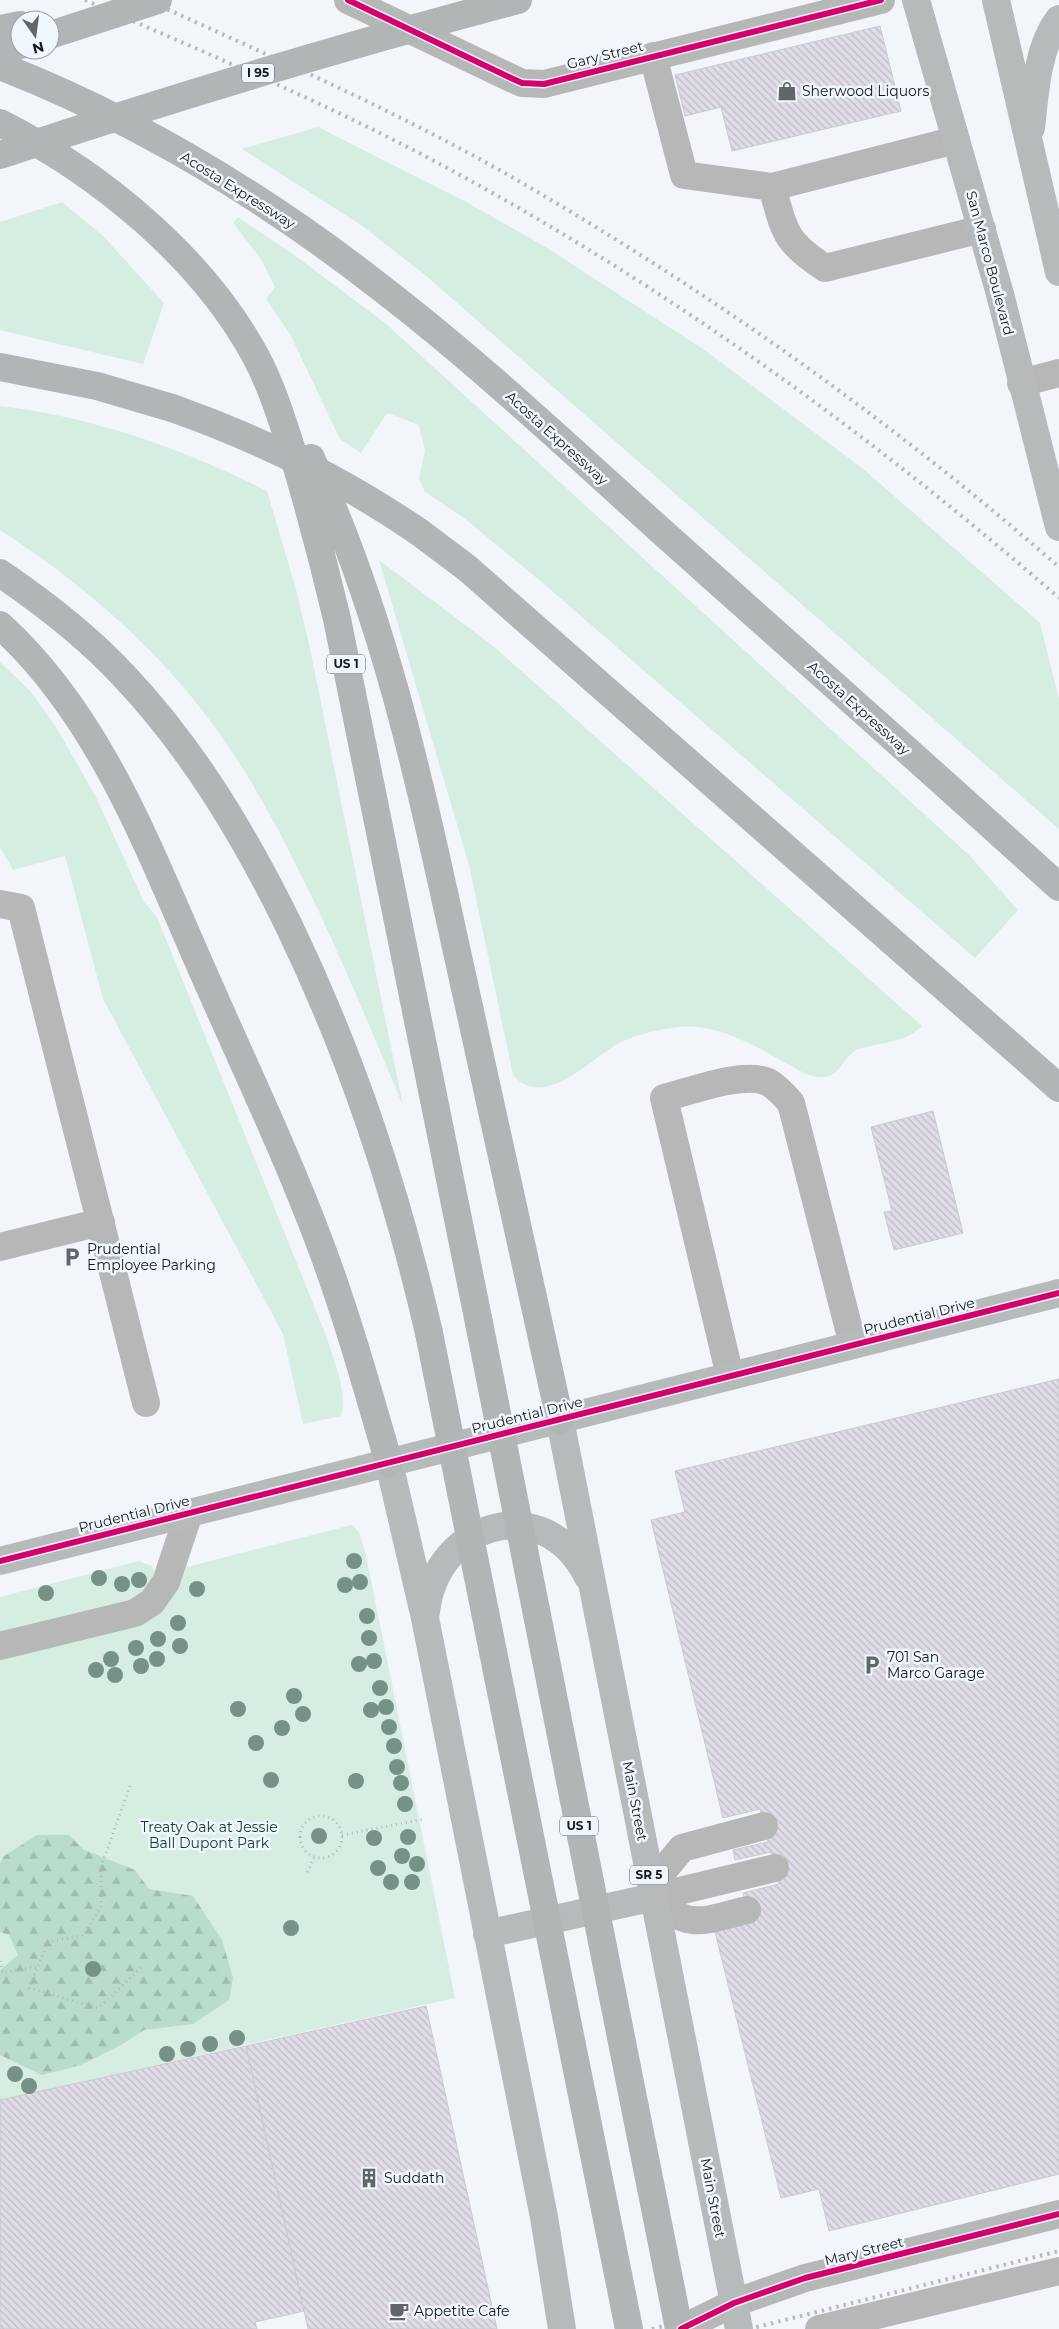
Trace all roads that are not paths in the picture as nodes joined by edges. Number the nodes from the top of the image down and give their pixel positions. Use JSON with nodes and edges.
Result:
{"nodes":[{"id":1,"x":131,"y":0,"type":"edge"},
{"id":2,"x":158,"y":0,"type":"edge"},
{"id":3,"x":348,"y":0,"type":"edge"},
{"id":4,"x":518,"y":0,"type":"edge"},
{"id":5,"x":881,"y":0,"type":"edge"},
{"id":6,"x":916,"y":0,"type":"edge"},
{"id":7,"x":996,"y":0,"type":"edge"},
{"id":8,"x":60,"y":16,"type":"edge"},
{"id":9,"x":1059,"y":19,"type":"edge"},
{"id":10,"x":60,"y":32,"type":"edge"},
{"id":11,"x":653,"y":56,"type":"junction"},
{"id":12,"x":0,"y":66,"type":"edge"},
{"id":13,"x":0,"y":123,"type":"edge"},
{"id":14,"x":956,"y":140,"type":"junction"},
{"id":15,"x":1029,"y":149,"type":"junction"},
{"id":16,"x":0,"y":155,"type":"edge"},
{"id":17,"x":772,"y":186,"type":"junction"},
{"id":18,"x":982,"y":229,"type":"junction"},
{"id":19,"x":1059,"y":272,"type":"edge"},
{"id":20,"x":255,"y":355,"type":"junction"},
{"id":21,"x":0,"y":367,"type":"edge"},
{"id":22,"x":1059,"y":373,"type":"edge"},
{"id":23,"x":1021,"y":383,"type":"junction"},
{"id":24,"x":1059,"y":527,"type":"edge"},
{"id":25,"x":0,"y":573,"type":"edge"},
{"id":26,"x":0,"y":625,"type":"edge"},
{"id":27,"x":1056,"y":884,"type":"edge"},
{"id":28,"x":0,"y":904,"type":"edge"},
{"id":29,"x":1059,"y":1088,"type":"edge"},
{"id":30,"x":101,"y":1222,"type":"junction"},
{"id":31,"x":0,"y":1247,"type":"edge"},
{"id":32,"x":1059,"y":1293,"type":"edge"},
{"id":33,"x":853,"y":1345,"type":"junction"},
{"id":34,"x":730,"y":1376,"type":"junction"},
{"id":35,"x":146,"y":1403,"type":"dead end"},
{"id":36,"x":560,"y":1420,"type":"junction"},
{"id":37,"x":389,"y":1463,"type":"junction"},
{"id":38,"x":189,"y":1513,"type":"junction"},
{"id":39,"x":0,"y":1561,"type":"edge"},
{"id":40,"x":592,"y":1585,"type":"junction"},
{"id":41,"x":425,"y":1618,"type":"junction"},
{"id":42,"x":0,"y":1646,"type":"edge"},
{"id":43,"x":764,"y":1826,"type":"dead end"},
{"id":44,"x":775,"y":1868,"type":"dead end"},
{"id":45,"x":654,"y":1897,"type":"junction"},
{"id":46,"x":747,"y":1910,"type":"dead end"},
{"id":47,"x":487,"y":1934,"type":"junction"},
{"id":48,"x":1059,"y":2214,"type":"edge"},
{"id":49,"x":1059,"y":2271,"type":"edge"},
{"id":50,"x":737,"y":2316,"type":"edge"},
{"id":51,"x":888,"y":2322,"type":"edge"},
{"id":52,"x":562,"y":2329,"type":"edge"},
{"id":53,"x":629,"y":2329,"type":"edge"},
{"id":54,"x":680,"y":2329,"type":"edge"},
{"id":55,"x":819,"y":2329,"type":"edge"}],
"edges":[{"from":1,"to":8,"type":"highway"},
{"from":2,"to":10,"type":"highway","bridge":true},
{"from":3,"to":11,"type":"street","name":"Gary Street"},
{"from":4,"to":16,"type":"highway","number":"I 95","bridge":true},
{"from":5,"to":11,"type":"street","name":"Gary Street"},
{"from":6,"to":14,"type":"main road","name":"San Marco Boulevard"},
{"from":7,"to":15,"type":"main road"},
{"from":9,"to":15,"type":"main road"},
{"from":11,"to":17,"type":"street"},
{"from":12,"to":27,"type":"highway","name":"Acosta Expressway"},
{"from":13,"to":20,"type":"highway","number":"US 1"},
{"from":14,"to":17,"type":"street"},
{"from":14,"to":18,"type":"main road","name":"San Marco Boulevard"},
{"from":15,"to":19,"type":"main road"},
{"from":17,"to":18,"type":"street"},
{"from":18,"to":23,"type":"main road","name":"San Marco Boulevard"},
{"from":20,"to":36,"type":"highway"},
{"from":20,"to":54,"type":"highway","number":"US 1","bridge":true},
{"from":21,"to":29,"type":"highway","bridge":true},
{"from":22,"to":23,"type":"street"},
{"from":23,"to":24,"type":"main road","name":"San Marco Boulevard"},
{"from":25,"to":53,"type":"highway","bridge":true},
{"from":26,"to":37,"type":"highway"},
{"from":28,"to":30,"type":"street"},
{"from":30,"to":31,"type":"street"},
{"from":30,"to":35,"type":"street"},
{"from":32,"to":33,"type":"main road","name":"Prudential Drive"},
{"from":33,"to":34,"type":"main road","name":"Prudential Drive"},
{"from":33,"to":34,"type":"street"},
{"from":34,"to":36,"type":"main road","name":"Prudential Drive"},
{"from":36,"to":37,"type":"main road","name":"Prudential Drive"},
{"from":36,"to":40,"type":"main road","name":"Main Street","number":"SR 5"},
{"from":37,"to":38,"type":"main road","name":"Prudential Drive"},
{"from":37,"to":41,"type":"main road"},
{"from":38,"to":39,"type":"main road","name":"Prudential Drive"},
{"from":38,"to":42,"type":"street"},
{"from":40,"to":41,"type":"main road"},
{"from":40,"to":45,"type":"main road","name":"Main Street","number":"SR 5"},
{"from":41,"to":47,"type":"main road"},
{"from":43,"to":45,"type":"street"},
{"from":44,"to":45,"type":"street"},
{"from":45,"to":46,"type":"street"},
{"from":45,"to":47,"type":"main road"},
{"from":45,"to":50,"type":"main road","name":"Main Street","number":"SR 5"},
{"from":47,"to":52,"type":"main road"},
{"from":48,"to":50,"type":"street","name":"Mary Street"},
{"from":49,"to":51,"type":"street"},
{"from":50,"to":54,"type":"street","name":"Mary Street"},
{"from":51,"to":55,"type":"street"}]}
